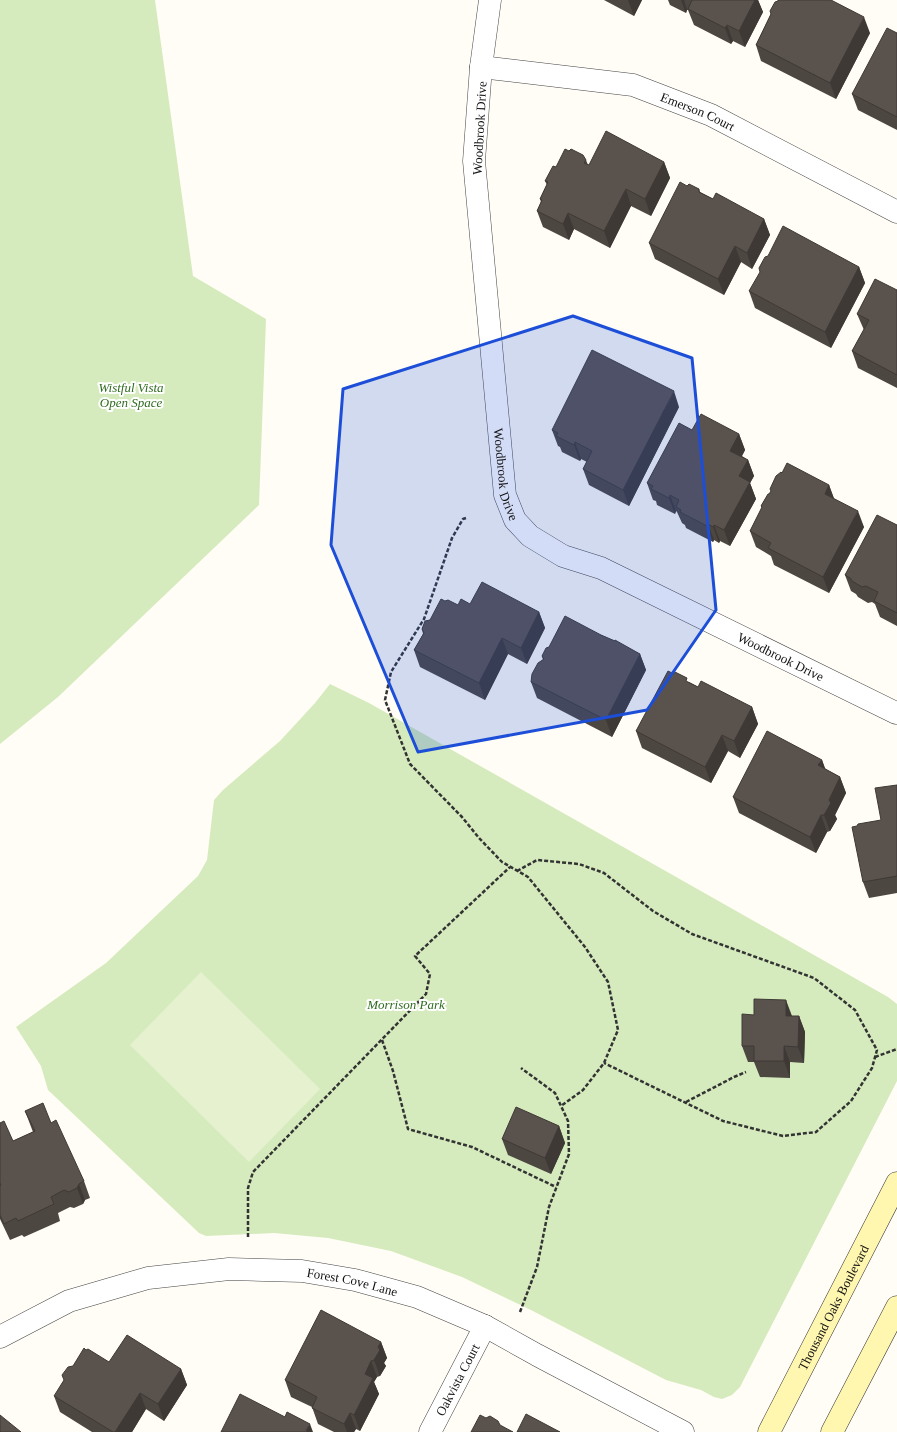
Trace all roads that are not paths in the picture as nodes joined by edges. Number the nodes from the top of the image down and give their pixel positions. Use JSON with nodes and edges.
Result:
{"nodes":[{"id":1,"x":490,"y":0,"type":"edge"},
{"id":2,"x":482,"y":67,"type":"junction"},
{"id":3,"x":897,"y":212,"type":"edge"},
{"id":4,"x":896,"y":713,"type":"edge"},
{"id":5,"x":897,"y":1183,"type":"edge"},
{"id":6,"x":897,"y":1307,"type":"edge"},
{"id":7,"x":485,"y":1326,"type":"junction"},
{"id":8,"x":0,"y":1337,"type":"edge"},
{"id":9,"x":430,"y":1432,"type":"edge"},
{"id":10,"x":683,"y":1432,"type":"edge"},
{"id":11,"x":769,"y":1432,"type":"edge"},
{"id":12,"x":832,"y":1432,"type":"edge"}],
"edges":[{"from":1,"to":2,"type":"street","name":"Woodbrook Drive"},
{"from":2,"to":3,"type":"street","name":"Emerson Court"},
{"from":2,"to":4,"type":"street","name":"Woodbrook Drive"},
{"from":5,"to":11,"type":"main road","name":"Thousand Oaks Boulevard"},
{"from":6,"to":12,"type":"main road"},
{"from":7,"to":8,"type":"street","name":"Forest Cove Lane"},
{"from":7,"to":9,"type":"street","name":"Oakvista Court"},
{"from":7,"to":10,"type":"street","name":"Forest Cove Lane"}]}
